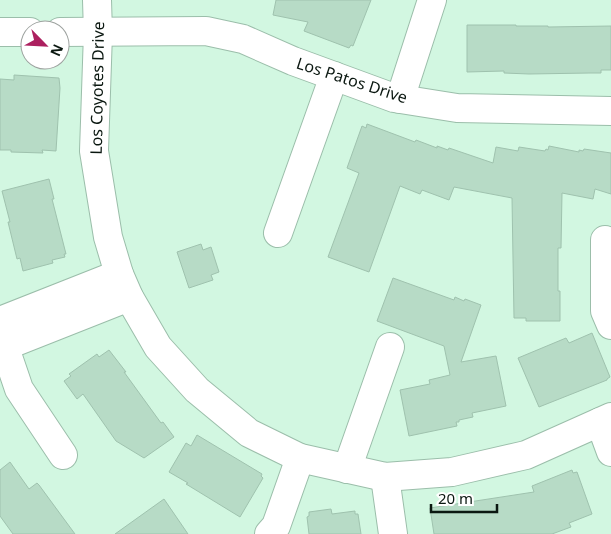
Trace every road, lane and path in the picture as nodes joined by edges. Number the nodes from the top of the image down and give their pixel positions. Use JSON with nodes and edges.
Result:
{"nodes":[{"id":1,"x":98,"y":0,"type":"edge"},
{"id":2,"x":432,"y":0,"type":"edge"},
{"id":3,"x":0,"y":32,"type":"edge"},
{"id":4,"x":20,"y":32,"type":"edge"},
{"id":5,"x":70,"y":32,"type":"edge"},
{"id":6,"x":98,"y":32,"type":"junction"},
{"id":7,"x":334,"y":76,"type":"junction"},
{"id":8,"x":400,"y":98,"type":"junction"},
{"id":9,"x":611,"y":111,"type":"edge"},
{"id":10,"x":278,"y":232,"type":"dead end"},
{"id":11,"x":605,"y":240,"type":"dead end"},
{"id":12,"x":124,"y":286,"type":"junction"},
{"id":13,"x":611,"y":325,"type":"edge"},
{"id":14,"x":1,"y":337,"type":"edge"},
{"id":15,"x":390,"y":347,"type":"dead end"},
{"id":16,"x":606,"y":420,"type":"edge"},
{"id":17,"x":611,"y":452,"type":"edge"},
{"id":18,"x":62,"y":455,"type":"dead end"},
{"id":19,"x":300,"y":458,"type":"junction"},
{"id":20,"x":347,"y":469,"type":"junction"},
{"id":21,"x":386,"y":477,"type":"junction"},
{"id":22,"x":269,"y":534,"type":"edge"},
{"id":23,"x":393,"y":534,"type":"edge"}],
"edges":[{"from":1,"to":6,"type":"street","name":"Los Coyotes Drive"},
{"from":2,"to":8,"type":"street"},
{"from":3,"to":4,"type":"street"},
{"from":5,"to":6,"type":"street","name":"Los Patos Drive"},
{"from":6,"to":7,"type":"street","name":"Los Patos Drive"},
{"from":6,"to":12,"type":"street","name":"Los Coyotes Drive"},
{"from":7,"to":8,"type":"street","name":"Los Patos Drive"},
{"from":7,"to":10,"type":"street"},
{"from":8,"to":9,"type":"street","name":"Los Patos Drive"},
{"from":11,"to":13,"type":"street"},
{"from":12,"to":14,"type":"street"},
{"from":12,"to":19,"type":"street","name":"Los Coyotes Drive"},
{"from":14,"to":18,"type":"street"},
{"from":15,"to":20,"type":"street"},
{"from":16,"to":17,"type":"street"},
{"from":16,"to":21,"type":"street","name":"Los Coyotes Drive"},
{"from":19,"to":20,"type":"street","name":"Los Coyotes Drive"},
{"from":19,"to":22,"type":"street"},
{"from":20,"to":21,"type":"street","name":"Los Coyotes Drive"},
{"from":21,"to":23,"type":"street"}]}
